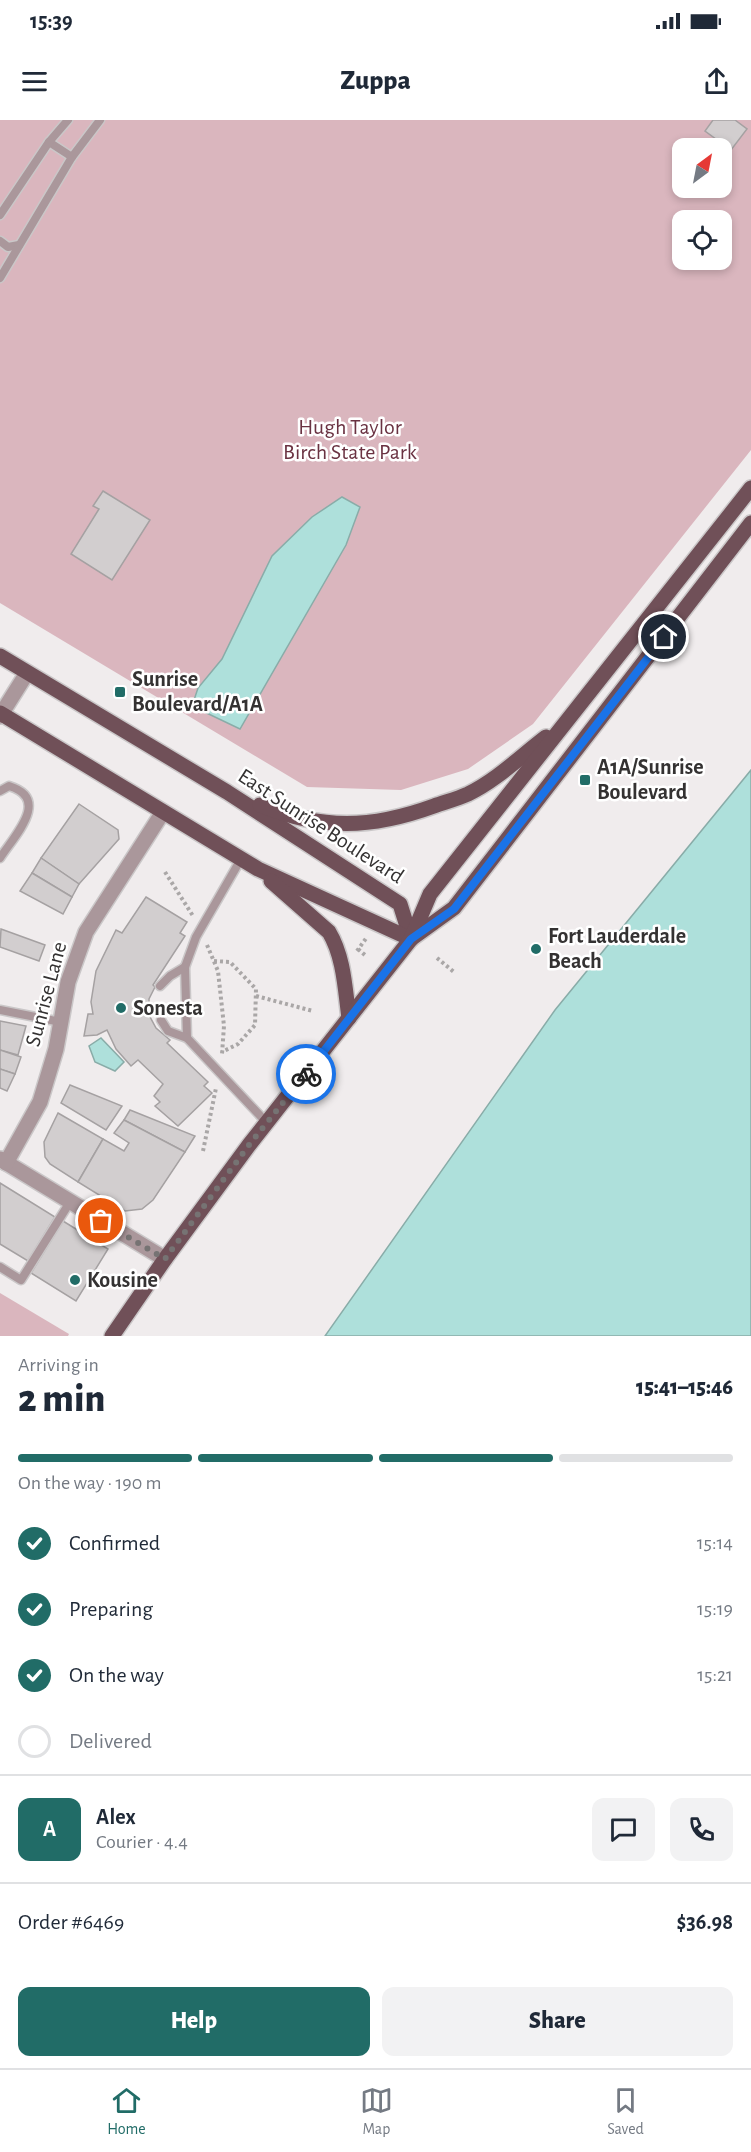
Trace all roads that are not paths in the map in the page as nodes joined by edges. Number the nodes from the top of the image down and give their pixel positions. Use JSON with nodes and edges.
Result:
{"nodes":[{"id":1,"x":69,"y":120,"type":"edge"},
{"id":2,"x":100,"y":120,"type":"edge"},
{"id":3,"x":49,"y":142,"type":"junction"},
{"id":4,"x":72,"y":158,"type":"junction"},
{"id":5,"x":0,"y":215,"type":"edge"},
{"id":6,"x":0,"y":241,"type":"edge"},
{"id":7,"x":19,"y":245,"type":"junction"},
{"id":8,"x":0,"y":278,"type":"edge"},
{"id":9,"x":751,"y":488,"type":"edge"},
{"id":10,"x":751,"y":523,"type":"edge"},
{"id":11,"x":0,"y":656,"type":"edge"},
{"id":12,"x":27,"y":673,"type":"junction"},
{"id":13,"x":0,"y":714,"type":"edge"},
{"id":14,"x":569,"y":717,"type":"junction"},
{"id":15,"x":0,"y":791,"type":"edge"},
{"id":16,"x":227,"y":792,"type":"junction"},
{"id":17,"x":163,"y":812,"type":"junction"},
{"id":18,"x":0,"y":858,"type":"edge"},
{"id":19,"x":241,"y":859,"type":"junction"},
{"id":20,"x":258,"y":869,"type":"junction"},
{"id":21,"x":411,"y":939,"type":"junction"},
{"id":22,"x":185,"y":968,"type":"junction"},
{"id":23,"x":160,"y":986,"type":"dead end"},
{"id":24,"x":0,"y":1010,"type":"edge"},
{"id":25,"x":349,"y":1018,"type":"junction"},
{"id":26,"x":160,"y":1020,"type":"dead end"},
{"id":27,"x":61,"y":1022,"type":"junction"},
{"id":28,"x":187,"y":1038,"type":"junction"},
{"id":29,"x":267,"y":1123,"type":"junction"},
{"id":30,"x":3,"y":1161,"type":"edge"},
{"id":31,"x":70,"y":1202,"type":"junction"},
{"id":32,"x":165,"y":1259,"type":"junction"},
{"id":33,"x":0,"y":1267,"type":"edge"},
{"id":34,"x":112,"y":1336,"type":"edge"}],
"edges":[{"from":1,"to":3,"type":"lane"},
{"from":2,"to":4,"type":"lane"},
{"from":3,"to":4,"type":"lane"},
{"from":3,"to":5,"type":"lane"},
{"from":4,"to":7,"type":"lane"},
{"from":6,"to":7,"type":"lane"},
{"from":7,"to":8,"type":"lane"},
{"from":9,"to":14,"type":"main road"},
{"from":10,"to":21,"type":"main road"},
{"from":11,"to":12,"type":"main road","name":"East Sunrise Boulevard"},
{"from":12,"to":13,"type":"street"},
{"from":12,"to":16,"type":"main road","name":"East Sunrise Boulevard"},
{"from":13,"to":17,"type":"main road"},
{"from":14,"to":16,"type":"main road"},
{"from":14,"to":21,"type":"main road"},
{"from":15,"to":18,"type":"lane"},
{"from":16,"to":21,"type":"main road","name":"East Sunrise Boulevard"},
{"from":17,"to":19,"type":"main road"},
{"from":17,"to":27,"type":"street","name":"Sunrise Lane"},
{"from":19,"to":20,"type":"main road"},
{"from":19,"to":22,"type":"lane"},
{"from":20,"to":21,"type":"main road"},
{"from":20,"to":25,"type":"main road"},
{"from":21,"to":25,"type":"main road"},
{"from":22,"to":23,"type":"lane"},
{"from":22,"to":28,"type":"lane"},
{"from":24,"to":27,"type":"lane"},
{"from":25,"to":29,"type":"main road"},
{"from":26,"to":28,"type":"lane"},
{"from":27,"to":30,"type":"street","name":"Sunrise Lane"},
{"from":28,"to":29,"type":"lane"},
{"from":29,"to":32,"type":"main road"},
{"from":30,"to":31,"type":"street"},
{"from":31,"to":32,"type":"street"},
{"from":31,"to":33,"type":"lane"},
{"from":32,"to":34,"type":"main road"}]}
